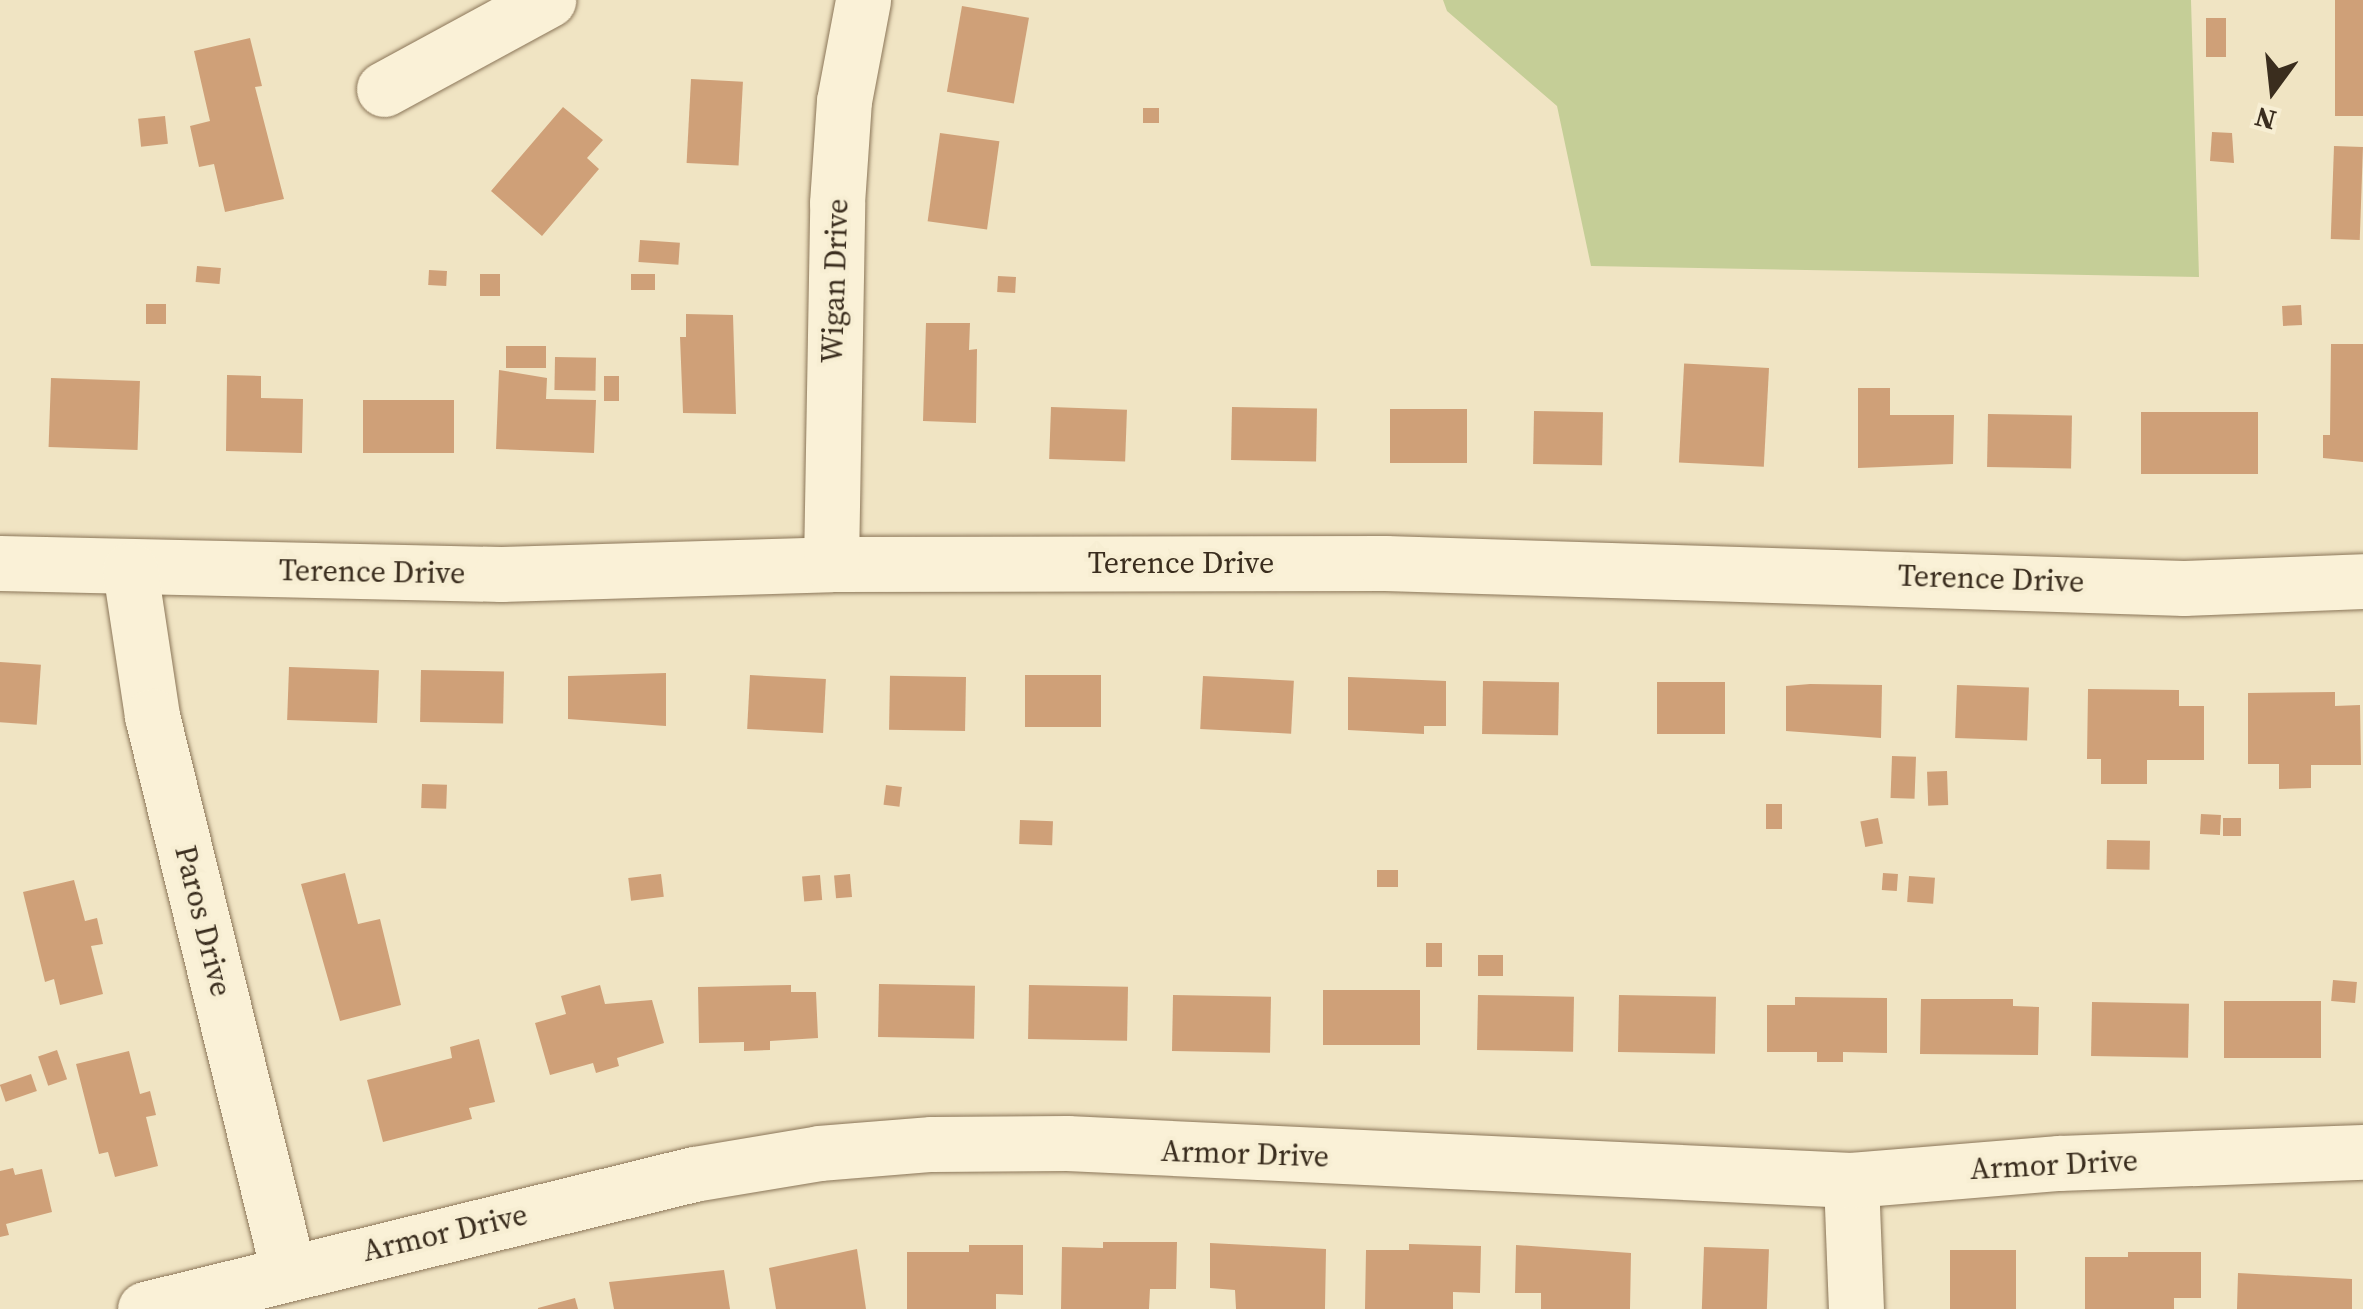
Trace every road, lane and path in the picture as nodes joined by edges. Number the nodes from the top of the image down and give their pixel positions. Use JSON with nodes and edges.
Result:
{"nodes":[{"id":1,"x":548,"y":0,"type":"edge"},
{"id":2,"x":863,"y":0,"type":"edge"},
{"id":3,"x":384,"y":89,"type":"dead end"},
{"id":4,"x":0,"y":563,"type":"edge"},
{"id":5,"x":831,"y":564,"type":"junction"},
{"id":6,"x":130,"y":570,"type":"junction"},
{"id":7,"x":2363,"y":582,"type":"edge"},
{"id":8,"x":2363,"y":1152,"type":"edge"},
{"id":9,"x":1851,"y":1180,"type":"junction"},
{"id":10,"x":288,"y":1270,"type":"junction"},
{"id":11,"x":144,"y":1309,"type":"edge"},
{"id":12,"x":1856,"y":1309,"type":"edge"}],
"edges":[{"from":1,"to":3,"type":"street"},
{"from":2,"to":5,"type":"street","name":"Wigan Drive"},
{"from":4,"to":6,"type":"street","name":"Terence Drive"},
{"from":5,"to":6,"type":"street","name":"Terence Drive"},
{"from":5,"to":7,"type":"street","name":"Terence Drive"},
{"from":6,"to":10,"type":"street","name":"Paros Drive"},
{"from":8,"to":9,"type":"street","name":"Armor Drive"},
{"from":9,"to":10,"type":"street","name":"Armor Drive"},
{"from":9,"to":12,"type":"street"},
{"from":10,"to":11,"type":"street","name":"Armor Drive"}]}
